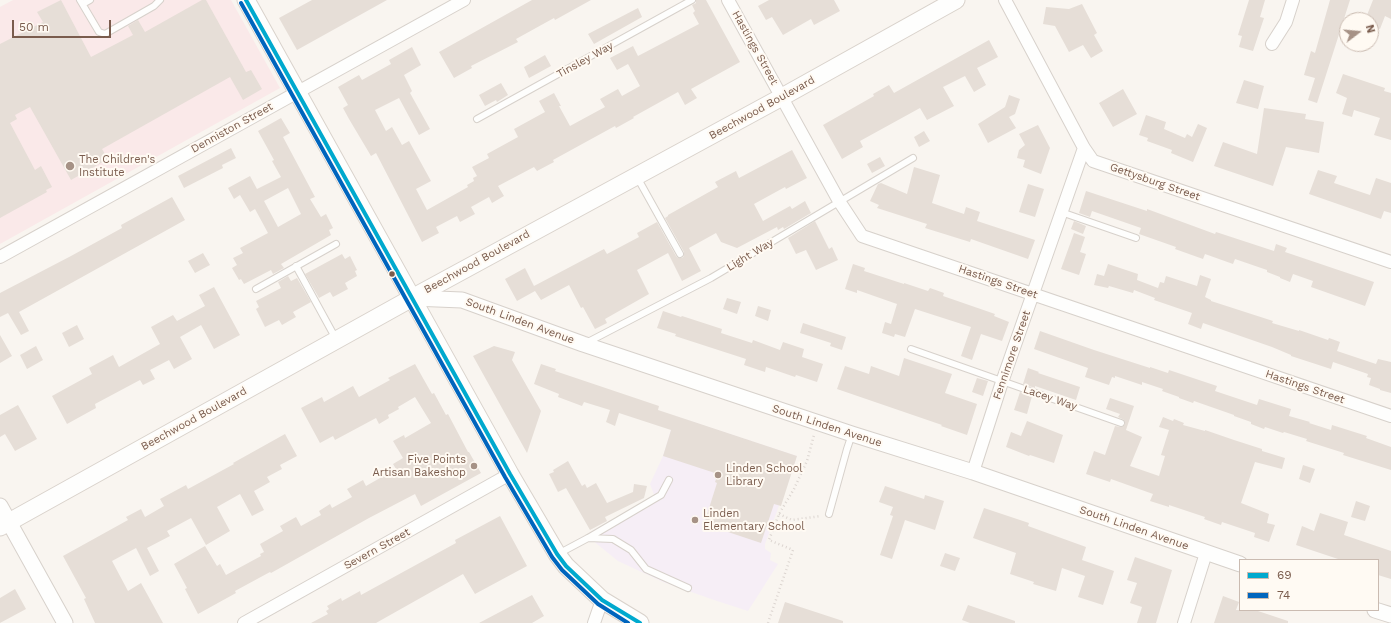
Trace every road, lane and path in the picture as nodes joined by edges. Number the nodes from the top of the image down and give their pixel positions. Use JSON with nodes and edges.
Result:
{"nodes":[{"id":1,"x":90,"y":0,"type":"edge"},
{"id":2,"x":160,"y":0,"type":"edge"},
{"id":3,"x":246,"y":0,"type":"edge"},
{"id":4,"x":464,"y":0,"type":"edge"},
{"id":5,"x":692,"y":0,"type":"edge"},
{"id":6,"x":728,"y":0,"type":"edge"},
{"id":7,"x":956,"y":0,"type":"edge"},
{"id":8,"x":1005,"y":0,"type":"edge"},
{"id":9,"x":1293,"y":0,"type":"edge"},
{"id":10,"x":81,"y":2,"type":"edge"},
{"id":11,"x":1272,"y":44,"type":"dead end"},
{"id":12,"x":298,"y":92,"type":"junction"},
{"id":13,"x":782,"y":97,"type":"junction"},
{"id":14,"x":477,"y":119,"type":"dead end"},
{"id":15,"x":1084,"y":148,"type":"junction"},
{"id":16,"x":913,"y":158,"type":"dead end"},
{"id":17,"x":636,"y":176,"type":"junction"},
{"id":18,"x":839,"y":201,"type":"junction"},
{"id":19,"x":1061,"y":212,"type":"junction"},
{"id":20,"x":1136,"y":238,"type":"dead end"},
{"id":21,"x":336,"y":244,"type":"dead end"},
{"id":22,"x":680,"y":254,"type":"dead end"},
{"id":23,"x":0,"y":257,"type":"edge"},
{"id":24,"x":1391,"y":262,"type":"edge"},
{"id":25,"x":296,"y":266,"type":"junction"},
{"id":26,"x":256,"y":289,"type":"dead end"},
{"id":27,"x":1032,"y":294,"type":"junction"},
{"id":28,"x":412,"y":298,"type":"junction"},
{"id":29,"x":337,"y":340,"type":"junction"},
{"id":30,"x":583,"y":344,"type":"junction"},
{"id":31,"x":911,"y":349,"type":"dead end"},
{"id":32,"x":1002,"y":382,"type":"junction"},
{"id":33,"x":1391,"y":416,"type":"edge"},
{"id":34,"x":1121,"y":423,"type":"dead end"},
{"id":35,"x":814,"y":433,"type":"dead end"},
{"id":36,"x":852,"y":434,"type":"junction"},
{"id":37,"x":973,"y":472,"type":"junction"},
{"id":38,"x":510,"y":474,"type":"junction"},
{"id":39,"x":669,"y":480,"type":"dead end"},
{"id":40,"x":0,"y":506,"type":"edge"},
{"id":41,"x":779,"y":514,"type":"junction"},
{"id":42,"x":829,"y":514,"type":"joint"},
{"id":43,"x":4,"y":525,"type":"edge"},
{"id":44,"x":588,"y":538,"type":"junction"},
{"id":45,"x":1206,"y":553,"type":"junction"},
{"id":46,"x":557,"y":554,"type":"junction"},
{"id":47,"x":1239,"y":564,"type":"edge"},
{"id":48,"x":688,"y":588,"type":"dead end"},
{"id":49,"x":602,"y":600,"type":"junction"},
{"id":50,"x":1378,"y":611,"type":"edge"},
{"id":51,"x":1391,"y":616,"type":"edge"},
{"id":52,"x":65,"y":623,"type":"edge"},
{"id":53,"x":244,"y":623,"type":"edge"},
{"id":54,"x":594,"y":623,"type":"edge"},
{"id":55,"x":640,"y":623,"type":"edge"},
{"id":56,"x":768,"y":623,"type":"edge"},
{"id":57,"x":1184,"y":623,"type":"edge"}],
"edges":[{"from":1,"to":10,"type":"lane"},
{"from":2,"to":10,"type":"lane"},
{"from":3,"to":12,"type":"main road"},
{"from":4,"to":12,"type":"street","name":"Denniston Street"},
{"from":5,"to":14,"type":"lane","name":"Tinsley Way"},
{"from":6,"to":13,"type":"street","name":"Hastings Street"},
{"from":7,"to":13,"type":"main road","name":"Beechwood Boulevard"},
{"from":8,"to":15,"type":"street","name":"Gettysburg Street"},
{"from":9,"to":11,"type":"street"},
{"from":12,"to":23,"type":"street","name":"Denniston Street"},
{"from":12,"to":28,"type":"main road"},
{"from":13,"to":17,"type":"main road","name":"Beechwood Boulevard"},
{"from":13,"to":18,"type":"street","name":"Hastings Street"},
{"from":15,"to":19,"type":"street","name":"Fennimore Street"},
{"from":15,"to":24,"type":"street","name":"Gettysburg Street"},
{"from":16,"to":18,"type":"lane","name":"Light Way"},
{"from":17,"to":22,"type":"lane"},
{"from":17,"to":28,"type":"main road","name":"Beechwood Boulevard"},
{"from":18,"to":27,"type":"street","name":"Hastings Street"},
{"from":18,"to":30,"type":"lane","name":"Light Way"},
{"from":19,"to":20,"type":"lane"},
{"from":19,"to":27,"type":"street","name":"Fennimore Street"},
{"from":21,"to":25,"type":"lane"},
{"from":25,"to":26,"type":"lane"},
{"from":25,"to":29,"type":"lane"},
{"from":27,"to":32,"type":"street","name":"Fennimore Street"},
{"from":27,"to":33,"type":"street","name":"Hastings Street"},
{"from":28,"to":29,"type":"main road","name":"Beechwood Boulevard"},
{"from":28,"to":30,"type":"street","name":"South Linden Avenue"},
{"from":28,"to":38,"type":"main road"},
{"from":29,"to":43,"type":"main road","name":"Beechwood Boulevard"},
{"from":30,"to":36,"type":"street","name":"South Linden Avenue"},
{"from":31,"to":32,"type":"lane","name":"Lacey Way"},
{"from":32,"to":34,"type":"lane","name":"Lacey Way"},
{"from":32,"to":37,"type":"street","name":"Fennimore Street"},
{"from":35,"to":41,"type":"path"},
{"from":36,"to":37,"type":"street","name":"South Linden Avenue"},
{"from":36,"to":42,"type":"lane"},
{"from":37,"to":45,"type":"street","name":"South Linden Avenue"},
{"from":38,"to":46,"type":"main road"},
{"from":38,"to":53,"type":"street","name":"Severn Street"},
{"from":39,"to":44,"type":"lane"},
{"from":40,"to":43,"type":"street"},
{"from":41,"to":42,"type":"path"},
{"from":41,"to":56,"type":"path"},
{"from":43,"to":52,"type":"street"},
{"from":44,"to":46,"type":"lane"},
{"from":44,"to":48,"type":"lane"},
{"from":45,"to":47,"type":"street","name":"South Linden Avenue"},
{"from":45,"to":57,"type":"street"},
{"from":46,"to":49,"type":"main road"},
{"from":49,"to":54,"type":"street"},
{"from":49,"to":55,"type":"main road"},
{"from":50,"to":51,"type":"street"}]}
